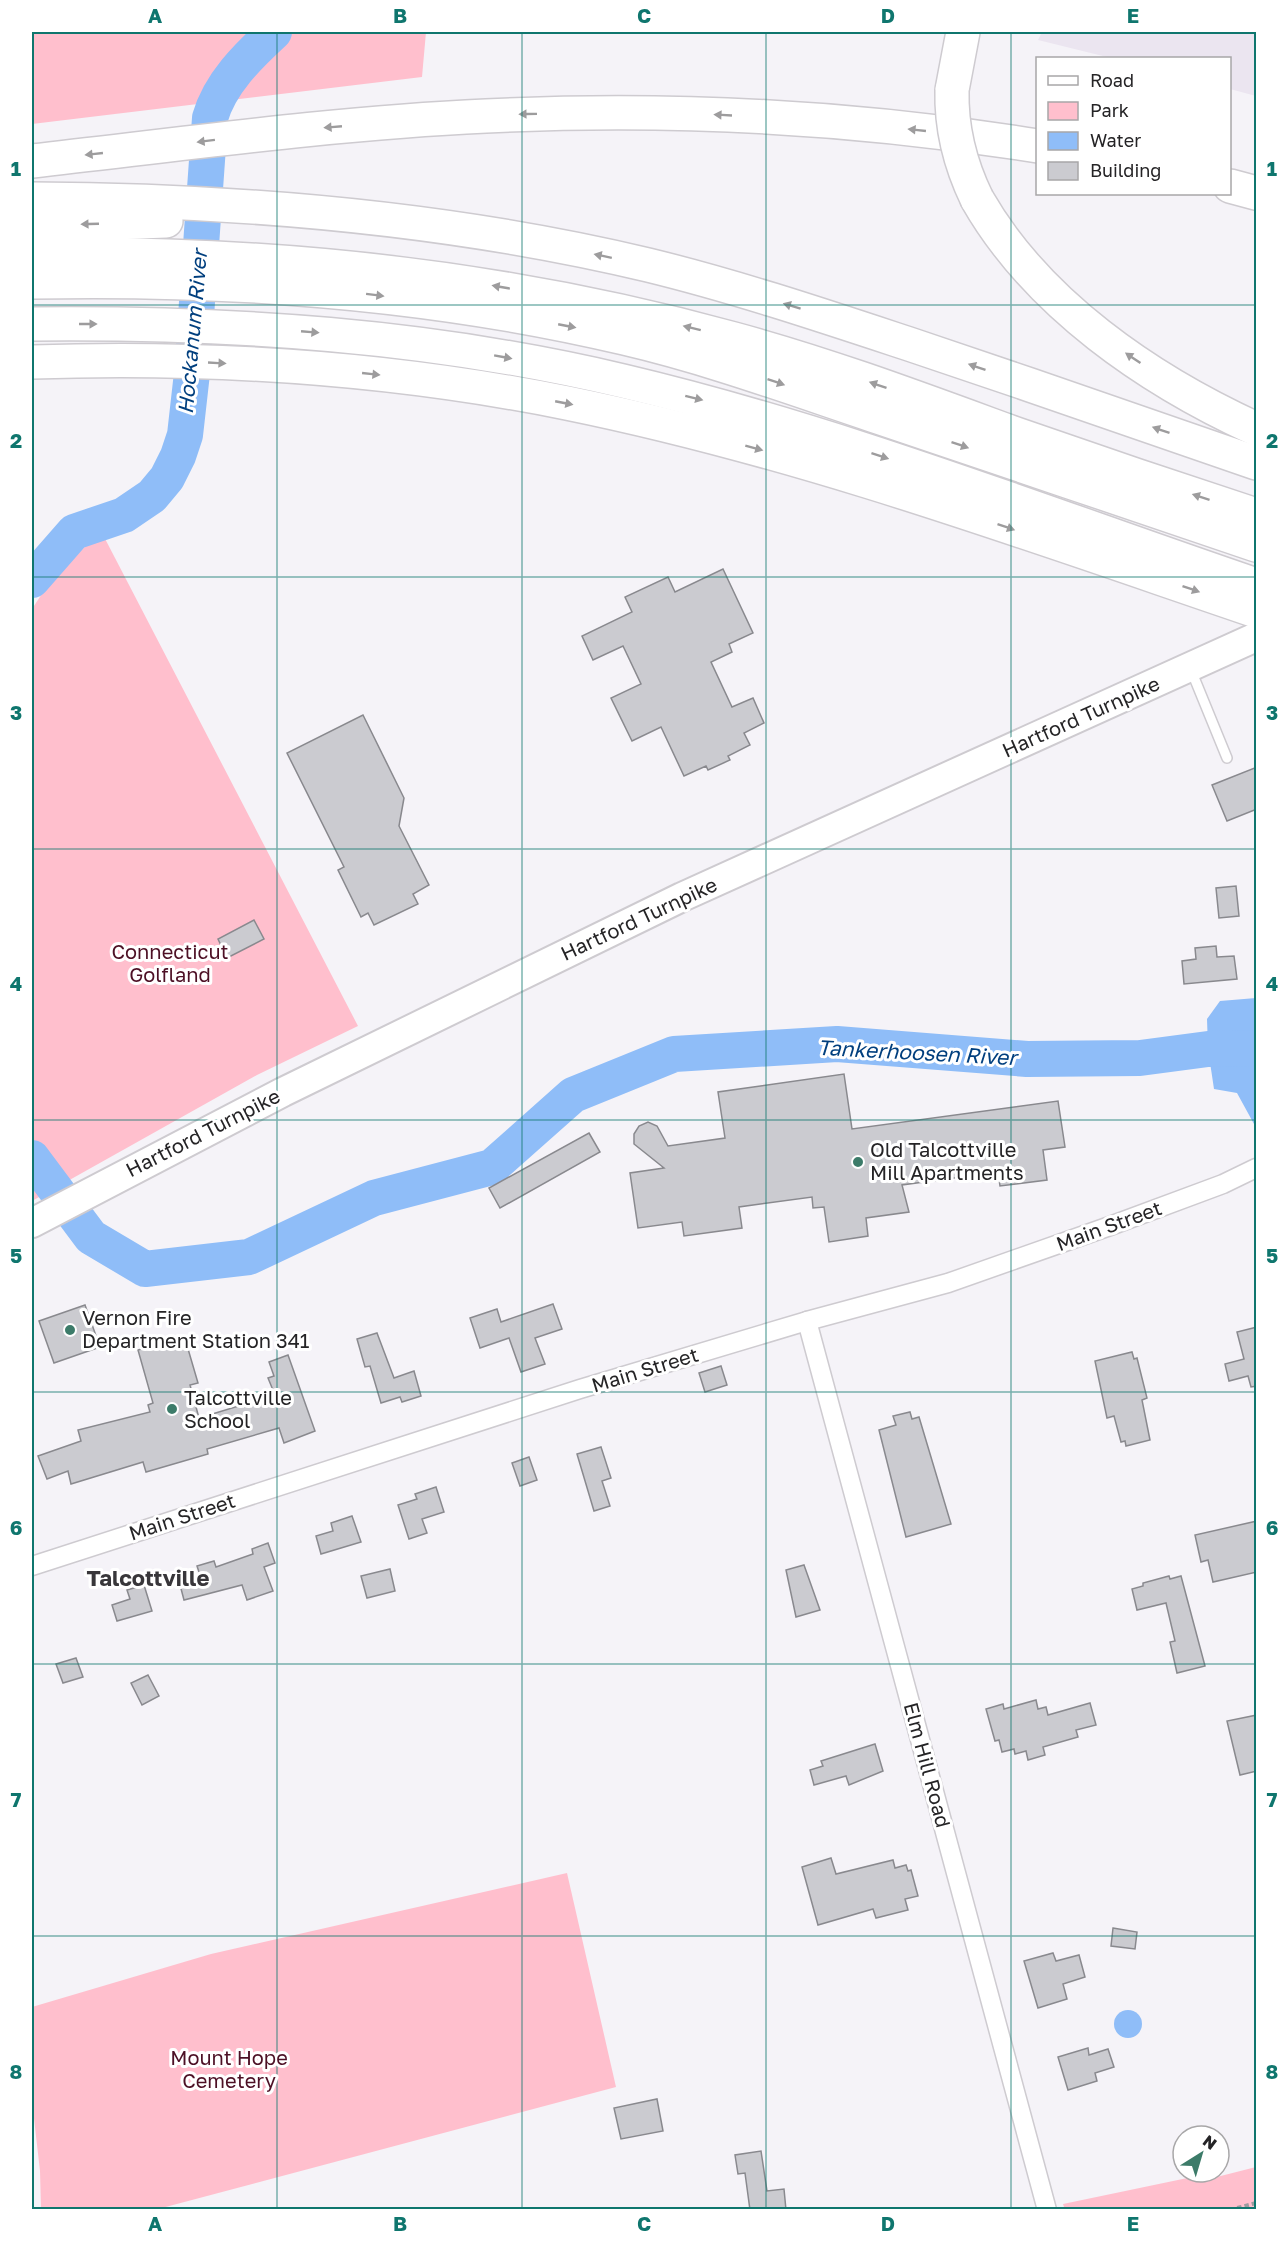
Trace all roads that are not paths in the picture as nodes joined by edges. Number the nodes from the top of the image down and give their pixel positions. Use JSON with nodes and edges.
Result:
{"nodes":[{"id":1,"x":963,"y":32,"type":"edge"},
{"id":2,"x":1036,"y":146,"type":"edge"},
{"id":3,"x":32,"y":161,"type":"edge"},
{"id":4,"x":1231,"y":186,"type":"edge"},
{"id":5,"x":1257,"y":193,"type":"edge"},
{"id":6,"x":32,"y":199,"type":"edge"},
{"id":7,"x":149,"y":211,"type":"junction"},
{"id":8,"x":32,"y":226,"type":"edge"},
{"id":9,"x":32,"y":255,"type":"edge"},
{"id":10,"x":146,"y":268,"type":"junction"},
{"id":11,"x":254,"y":271,"type":"junction"},
{"id":12,"x":32,"y":282,"type":"edge"},
{"id":13,"x":32,"y":324,"type":"edge"},
{"id":14,"x":32,"y":362,"type":"edge"},
{"id":15,"x":1257,"y":429,"type":"edge"},
{"id":16,"x":1257,"y":463,"type":"edge"},
{"id":17,"x":1257,"y":516,"type":"edge"},
{"id":18,"x":1257,"y":545,"type":"edge"},
{"id":19,"x":1256,"y":585,"type":"edge"},
{"id":20,"x":1257,"y":611,"type":"edge"},
{"id":21,"x":1257,"y":637,"type":"edge"},
{"id":22,"x":1191,"y":668,"type":"junction"},
{"id":23,"x":1227,"y":759,"type":"dead end"},
{"id":24,"x":1257,"y":1168,"type":"edge"},
{"id":25,"x":43,"y":1217,"type":"edge"},
{"id":26,"x":807,"y":1321,"type":"junction"},
{"id":27,"x":32,"y":1566,"type":"edge"},
{"id":28,"x":1047,"y":2210,"type":"edge"}],
"edges":[{"from":15,"to":1,"type":"highway","one_way":true,"bridge":true},
{"from":2,"to":3,"type":"highway","one_way":true},
{"from":4,"to":5,"type":"highway"},
{"from":6,"to":7,"type":"highway"},
{"from":7,"to":8,"type":"highway","one_way":true},
{"from":16,"to":7,"type":"highway","one_way":true},
{"from":9,"to":10,"type":"highway"},
{"from":10,"to":11,"type":"highway"},
{"from":10,"to":12,"type":"highway"},
{"from":17,"to":11,"type":"highway","one_way":true},
{"from":11,"to":18,"type":"highway","one_way":true},
{"from":13,"to":19,"type":"highway","one_way":true},
{"from":14,"to":20,"type":"highway","one_way":true},
{"from":21,"to":22,"type":"main road","name":"Hartford Turnpike"},
{"from":22,"to":23,"type":"lane"},
{"from":22,"to":25,"type":"main road","name":"Hartford Turnpike"},
{"from":24,"to":26,"type":"street","name":"Main Street"},
{"from":26,"to":27,"type":"street","name":"Main Street"},
{"from":26,"to":28,"type":"street","name":"Elm Hill Road"}]}
